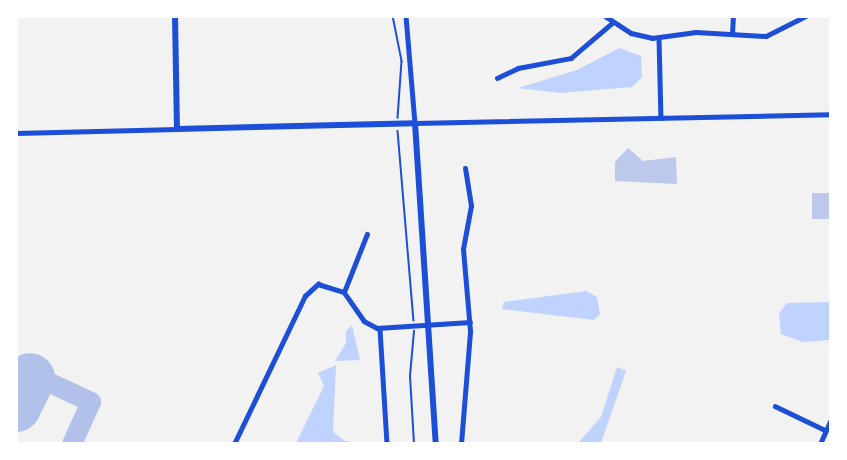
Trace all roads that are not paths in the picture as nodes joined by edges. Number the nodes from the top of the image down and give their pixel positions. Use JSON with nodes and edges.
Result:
{"nodes":[{"id":1,"x":176,"y":16,"type":"edge"},
{"id":2,"x":406,"y":16,"type":"edge"},
{"id":3,"x":605,"y":16,"type":"edge"},
{"id":4,"x":733,"y":16,"type":"edge"},
{"id":5,"x":806,"y":16,"type":"edge"},
{"id":6,"x":612,"y":23,"type":"junction"},
{"id":7,"x":732,"y":34,"type":"junction"},
{"id":8,"x":659,"y":38,"type":"junction"},
{"id":9,"x":497,"y":78,"type":"dead end"},
{"id":10,"x":831,"y":114,"type":"edge"},
{"id":11,"x":661,"y":118,"type":"junction"},
{"id":12,"x":415,"y":123,"type":"junction"},
{"id":13,"x":177,"y":129,"type":"junction"},
{"id":14,"x":16,"y":133,"type":"edge"},
{"id":15,"x":465,"y":168,"type":"dead end"},
{"id":16,"x":367,"y":234,"type":"dead end"},
{"id":17,"x":344,"y":292,"type":"junction"},
{"id":18,"x":470,"y":322,"type":"junction"},
{"id":19,"x":428,"y":325,"type":"junction"},
{"id":20,"x":380,"y":329,"type":"junction"},
{"id":21,"x":775,"y":406,"type":"dead end"},
{"id":22,"x":831,"y":422,"type":"edge"},
{"id":23,"x":825,"y":430,"type":"junction"},
{"id":24,"x":234,"y":444,"type":"edge"},
{"id":25,"x":387,"y":444,"type":"edge"},
{"id":26,"x":436,"y":444,"type":"edge"},
{"id":27,"x":461,"y":444,"type":"edge"},
{"id":28,"x":820,"y":444,"type":"edge"}],
"edges":[{"from":1,"to":13,"type":"main road"},
{"from":2,"to":12,"type":"street"},
{"from":3,"to":6,"type":"street"},
{"from":4,"to":7,"type":"street"},
{"from":5,"to":7,"type":"street"},
{"from":6,"to":8,"type":"street"},
{"from":6,"to":9,"type":"street"},
{"from":7,"to":8,"type":"street"},
{"from":8,"to":11,"type":"street"},
{"from":10,"to":11,"type":"street"},
{"from":11,"to":12,"type":"street"},
{"from":12,"to":13,"type":"main road"},
{"from":12,"to":19,"type":"main road"},
{"from":13,"to":14,"type":"street"},
{"from":15,"to":18,"type":"street"},
{"from":16,"to":17,"type":"street"},
{"from":17,"to":20,"type":"street"},
{"from":17,"to":24,"type":"street"},
{"from":18,"to":19,"type":"street"},
{"from":18,"to":27,"type":"street"},
{"from":19,"to":20,"type":"street"},
{"from":19,"to":26,"type":"main road"},
{"from":20,"to":25,"type":"street"},
{"from":21,"to":23,"type":"street"},
{"from":22,"to":23,"type":"street"},
{"from":23,"to":28,"type":"street"}]}
